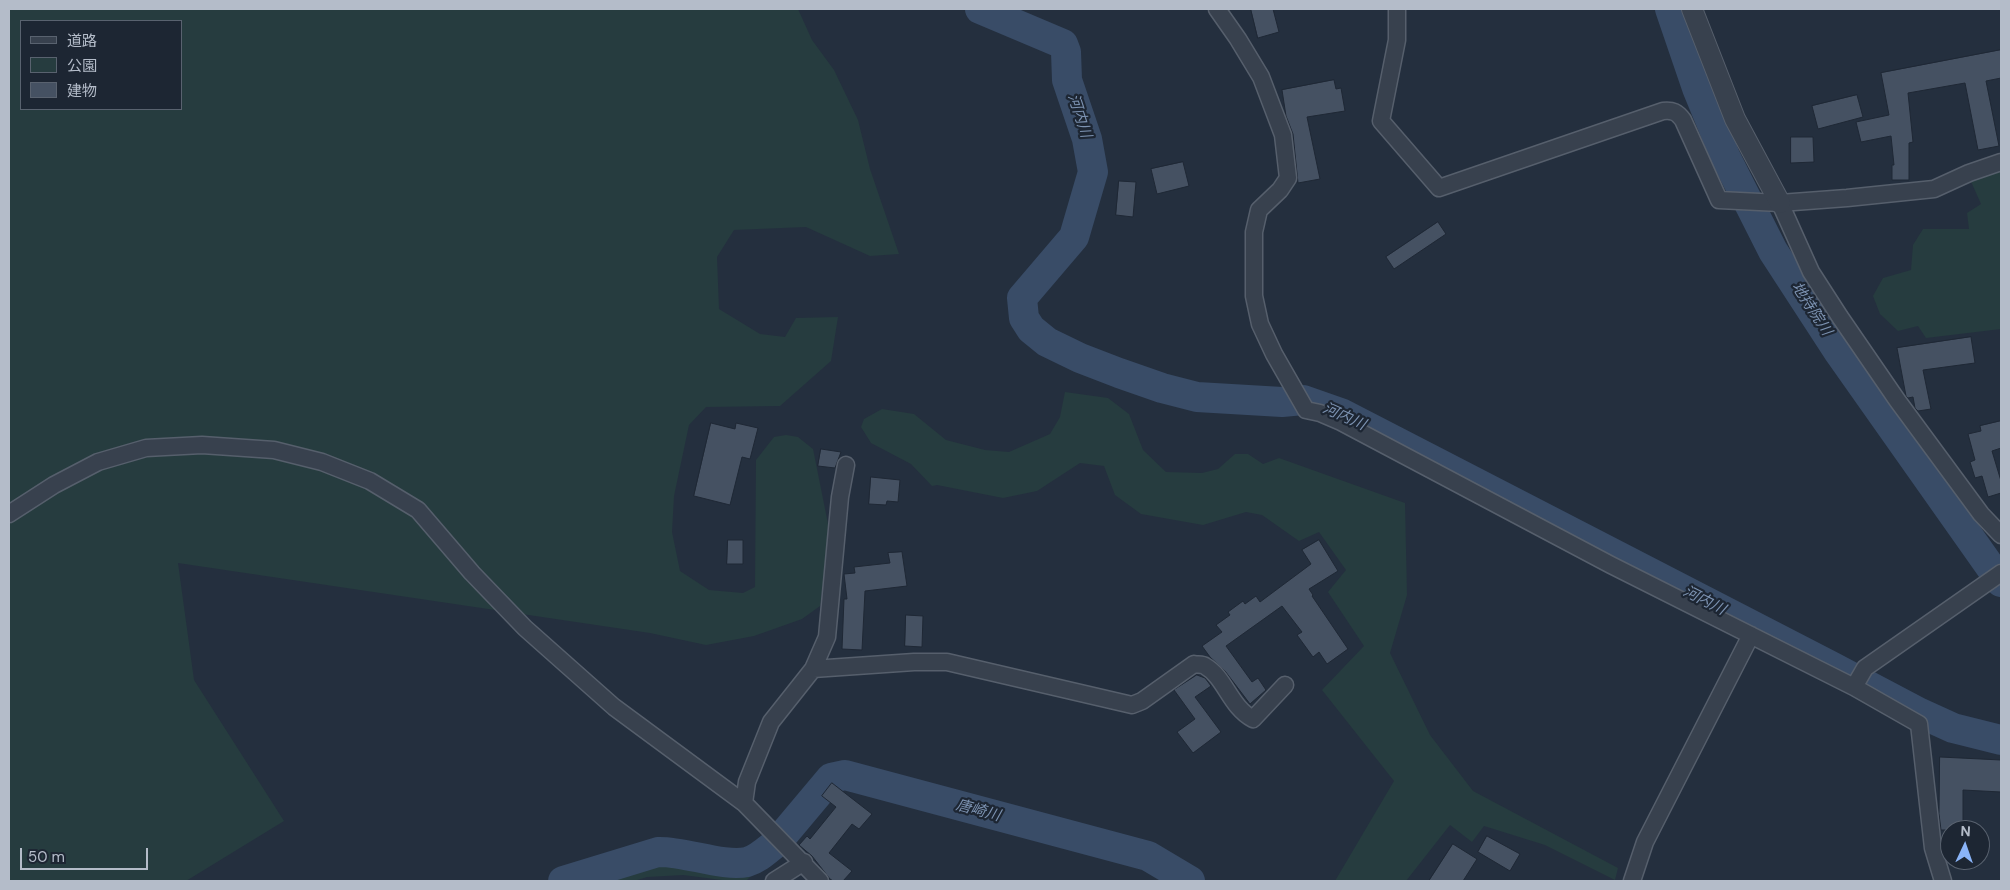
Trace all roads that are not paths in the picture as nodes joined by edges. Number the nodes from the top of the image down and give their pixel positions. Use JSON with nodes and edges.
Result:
{"nodes":[{"id":1,"x":1217,"y":9,"type":"edge"},
{"id":2,"x":1397,"y":9,"type":"edge"},
{"id":3,"x":1692,"y":9,"type":"edge"},
{"id":4,"x":2001,"y":162,"type":"edge"},
{"id":5,"x":1780,"y":203,"type":"junction"},
{"id":6,"x":846,"y":465,"type":"dead end"},
{"id":7,"x":9,"y":514,"type":"edge"},
{"id":8,"x":2001,"y":535,"type":"edge"},
{"id":9,"x":2001,"y":573,"type":"edge"},
{"id":10,"x":1750,"y":635,"type":"junction"},
{"id":11,"x":813,"y":669,"type":"junction"},
{"id":12,"x":1285,"y":685,"type":"dead end"},
{"id":13,"x":1854,"y":687,"type":"junction"},
{"id":14,"x":744,"y":803,"type":"junction"},
{"id":15,"x":804,"y":862,"type":"junction"},
{"id":16,"x":774,"y":881,"type":"edge"},
{"id":17,"x":820,"y":881,"type":"edge"},
{"id":18,"x":1632,"y":881,"type":"edge"},
{"id":19,"x":1943,"y":881,"type":"edge"}],
"edges":[{"from":1,"to":10,"type":"street"},
{"from":2,"to":5,"type":"street"},
{"from":3,"to":5,"type":"street"},
{"from":4,"to":5,"type":"street"},
{"from":5,"to":8,"type":"street"},
{"from":6,"to":11,"type":"street"},
{"from":7,"to":14,"type":"street"},
{"from":9,"to":13,"type":"street"},
{"from":10,"to":13,"type":"street"},
{"from":10,"to":18,"type":"street"},
{"from":11,"to":12,"type":"street"},
{"from":11,"to":14,"type":"street"},
{"from":13,"to":19,"type":"street"},
{"from":14,"to":15,"type":"street"},
{"from":15,"to":16,"type":"street"},
{"from":15,"to":17,"type":"street"}]}
